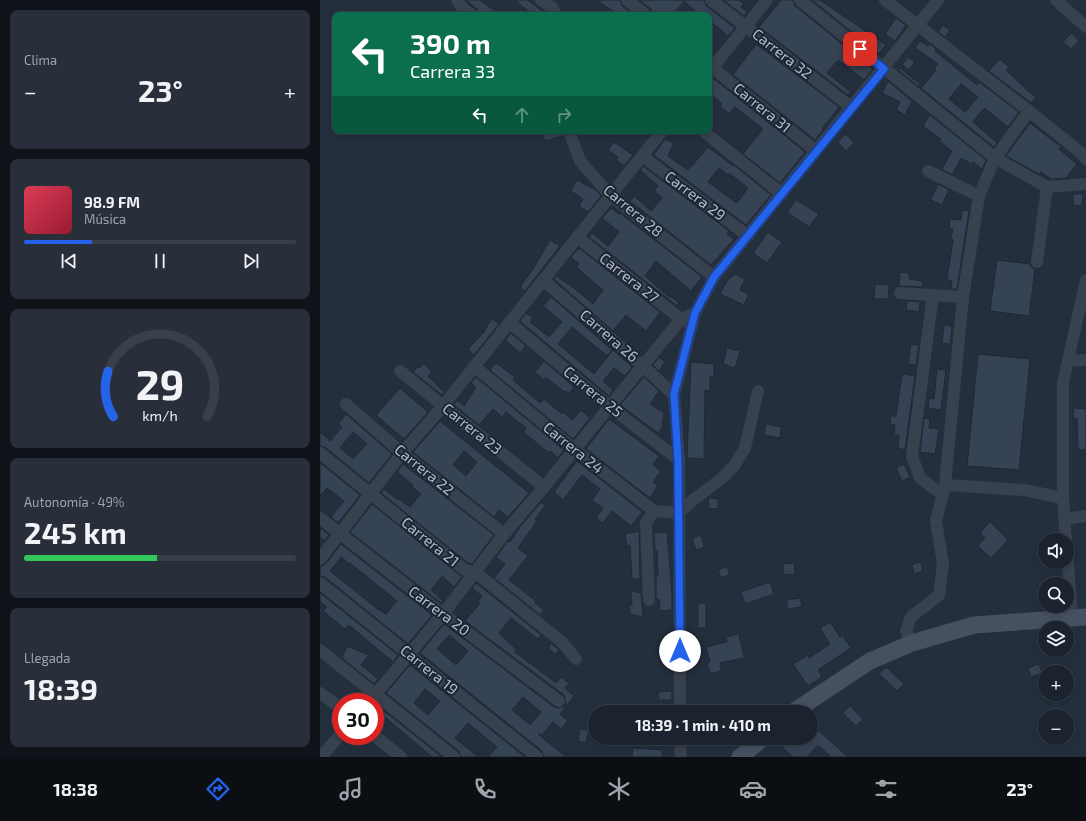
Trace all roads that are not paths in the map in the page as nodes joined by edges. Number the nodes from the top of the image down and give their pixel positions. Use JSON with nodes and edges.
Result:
{"nodes":[{"id":1,"x":457,"y":0,"type":"edge"},
{"id":2,"x":541,"y":0,"type":"edge"},
{"id":3,"x":627,"y":0,"type":"edge"},
{"id":4,"x":712,"y":0,"type":"edge"},
{"id":5,"x":767,"y":0,"type":"edge"},
{"id":6,"x":800,"y":0,"type":"edge"},
{"id":7,"x":885,"y":0,"type":"edge"},
{"id":8,"x":938,"y":0,"type":"edge"},
{"id":9,"x":1056,"y":0,"type":"edge"},
{"id":10,"x":468,"y":12,"type":"edge"},
{"id":11,"x":554,"y":12,"type":"edge"},
{"id":12,"x":642,"y":12,"type":"edge"},
{"id":13,"x":746,"y":26,"type":"junction"},
{"id":14,"x":917,"y":26,"type":"junction"},
{"id":15,"x":1086,"y":27,"type":"edge"},
{"id":16,"x":712,"y":67,"type":"edge"},
{"id":17,"x":884,"y":69,"type":"junction"},
{"id":18,"x":712,"y":71,"type":"edge"},
{"id":19,"x":852,"y":107,"type":"junction"},
{"id":20,"x":1029,"y":111,"type":"junction"},
{"id":21,"x":570,"y":134,"type":"edge"},
{"id":22,"x":660,"y":134,"type":"edge"},
{"id":23,"x":707,"y":134,"type":"edge"},
{"id":24,"x":816,"y":151,"type":"junction"},
{"id":25,"x":642,"y":156,"type":"junction"},
{"id":26,"x":995,"y":158,"type":"junction"},
{"id":27,"x":1086,"y":159,"type":"edge"},
{"id":28,"x":928,"y":170,"type":"dead end"},
{"id":29,"x":1086,"y":184,"type":"edge"},
{"id":30,"x":1047,"y":187,"type":"junction"},
{"id":31,"x":782,"y":194,"type":"junction"},
{"id":32,"x":611,"y":196,"type":"junction"},
{"id":33,"x":979,"y":196,"type":"junction"},
{"id":34,"x":748,"y":236,"type":"junction"},
{"id":35,"x":577,"y":237,"type":"junction"},
{"id":36,"x":1037,"y":262,"type":"dead end"},
{"id":37,"x":714,"y":277,"type":"junction"},
{"id":38,"x":543,"y":280,"type":"junction"},
{"id":39,"x":1086,"y":280,"type":"edge"},
{"id":40,"x":900,"y":293,"type":"dead end"},
{"id":41,"x":933,"y":295,"type":"junction"},
{"id":42,"x":963,"y":297,"type":"junction"},
{"id":43,"x":695,"y":313,"type":"junction"},
{"id":44,"x":681,"y":319,"type":"junction"},
{"id":45,"x":509,"y":322,"type":"junction"},
{"id":46,"x":691,"y":327,"type":"junction"},
{"id":47,"x":1086,"y":360,"type":"edge"},
{"id":48,"x":1068,"y":361,"type":"junction"},
{"id":49,"x":474,"y":366,"type":"junction"},
{"id":50,"x":644,"y":366,"type":"junction"},
{"id":51,"x":400,"y":371,"type":"dead end"},
{"id":52,"x":758,"y":391,"type":"dead end"},
{"id":53,"x":674,"y":394,"type":"junction"},
{"id":54,"x":346,"y":404,"type":"dead end"},
{"id":55,"x":443,"y":406,"type":"junction"},
{"id":56,"x":609,"y":406,"type":"junction"},
{"id":57,"x":574,"y":449,"type":"junction"},
{"id":58,"x":320,"y":453,"type":"edge"},
{"id":59,"x":402,"y":453,"type":"junction"},
{"id":60,"x":678,"y":460,"type":"junction"},
{"id":61,"x":544,"y":487,"type":"junction"},
{"id":62,"x":944,"y":490,"type":"junction"},
{"id":63,"x":371,"y":494,"type":"junction"},
{"id":64,"x":1063,"y":498,"type":"junction"},
{"id":65,"x":654,"y":511,"type":"junction"},
{"id":66,"x":679,"y":513,"type":"junction"},
{"id":67,"x":1086,"y":516,"type":"edge"},
{"id":68,"x":320,"y":518,"type":"edge"},
{"id":69,"x":1064,"y":519,"type":"junction"},
{"id":70,"x":1065,"y":533,"type":"edge"},
{"id":71,"x":340,"y":534,"type":"junction"},
{"id":72,"x":504,"y":534,"type":"junction"},
{"id":73,"x":320,"y":558,"type":"edge"},
{"id":74,"x":1070,"y":569,"type":"edge"},
{"id":75,"x":475,"y":572,"type":"junction"},
{"id":76,"x":320,"y":583,"type":"edge"},
{"id":77,"x":649,"y":600,"type":"dead end"},
{"id":78,"x":443,"y":614,"type":"junction"},
{"id":79,"x":1079,"y":618,"type":"edge"},
{"id":80,"x":912,"y":643,"type":"junction"},
{"id":81,"x":320,"y":650,"type":"edge"},
{"id":82,"x":409,"y":654,"type":"junction"},
{"id":83,"x":576,"y":659,"type":"dead end"},
{"id":84,"x":320,"y":692,"type":"edge"},
{"id":85,"x":367,"y":693,"type":"edge"},
{"id":86,"x":376,"y":693,"type":"edge"},
{"id":87,"x":332,"y":701,"type":"edge"},
{"id":88,"x":559,"y":702,"type":"dead end"},
{"id":89,"x":680,"y":705,"type":"edge"},
{"id":90,"x":804,"y":705,"type":"edge"},
{"id":91,"x":384,"y":707,"type":"edge"},
{"id":92,"x":384,"y":743,"type":"edge"},
{"id":93,"x":332,"y":744,"type":"edge"},
{"id":94,"x":680,"y":745,"type":"edge"},
{"id":95,"x":755,"y":745,"type":"edge"},
{"id":96,"x":321,"y":757,"type":"edge"},
{"id":97,"x":401,"y":757,"type":"edge"},
{"id":98,"x":454,"y":757,"type":"edge"},
{"id":99,"x":537,"y":757,"type":"edge"},
{"id":100,"x":681,"y":757,"type":"edge"},
{"id":101,"x":740,"y":757,"type":"edge"}],
"edges":[{"from":1,"to":10,"type":"street"},
{"from":2,"to":11,"type":"street"},
{"from":3,"to":12,"type":"street"},
{"from":4,"to":13,"type":"street","name":"Carrera 32"},
{"from":5,"to":13,"type":"street"},
{"from":6,"to":17,"type":"street"},
{"from":7,"to":14,"type":"street"},
{"from":8,"to":14,"type":"street"},
{"from":9,"to":15,"type":"street"},
{"from":13,"to":16,"type":"street"},
{"from":13,"to":19,"type":"street","name":"Carrera 32"},
{"from":14,"to":17,"type":"street"},
{"from":14,"to":20,"type":"street"},
{"from":17,"to":19,"type":"street"},
{"from":17,"to":26,"type":"street"},
{"from":18,"to":24,"type":"street","name":"Carrera 31"},
{"from":19,"to":24,"type":"street"},
{"from":20,"to":26,"type":"street"},
{"from":20,"to":27,"type":"street"},
{"from":21,"to":32,"type":"street","name":"Carrera 28"},
{"from":22,"to":25,"type":"street"},
{"from":23,"to":31,"type":"street"},
{"from":24,"to":31,"type":"street"},
{"from":25,"to":32,"type":"street"},
{"from":25,"to":34,"type":"street","name":"Carrera 29"},
{"from":26,"to":30,"type":"street"},
{"from":26,"to":33,"type":"street"},
{"from":28,"to":33,"type":"street"},
{"from":29,"to":30,"type":"street"},
{"from":30,"to":36,"type":"street"},
{"from":31,"to":34,"type":"street"},
{"from":32,"to":35,"type":"street"},
{"from":32,"to":37,"type":"street","name":"Carrera 28"},
{"from":33,"to":42,"type":"street"},
{"from":34,"to":37,"type":"street"},
{"from":35,"to":38,"type":"street"},
{"from":35,"to":44,"type":"street","name":"Carrera 27"},
{"from":37,"to":43,"type":"street"},
{"from":38,"to":45,"type":"street"},
{"from":38,"to":50,"type":"street","name":"Carrera 26"},
{"from":39,"to":48,"type":"street"},
{"from":40,"to":41,"type":"street"},
{"from":41,"to":42,"type":"street"},
{"from":41,"to":62,"type":"street"},
{"from":42,"to":62,"type":"street"},
{"from":43,"to":44,"type":"street"},
{"from":43,"to":46,"type":"street"},
{"from":44,"to":46,"type":"street","name":"Carrera 27"},
{"from":44,"to":50,"type":"street"},
{"from":45,"to":49,"type":"street"},
{"from":45,"to":56,"type":"street","name":"Carrera 25"},
{"from":46,"to":53,"type":"street"},
{"from":47,"to":48,"type":"street"},
{"from":48,"to":64,"type":"street"},
{"from":49,"to":55,"type":"street"},
{"from":49,"to":57,"type":"street","name":"Carrera 24"},
{"from":50,"to":53,"type":"street","name":"Carrera 26"},
{"from":50,"to":56,"type":"street"},
{"from":51,"to":55,"type":"street","name":"Carrera 23"},
{"from":52,"to":66,"type":"street"},
{"from":53,"to":60,"type":"street"},
{"from":54,"to":59,"type":"street","name":"Carrera 22"},
{"from":55,"to":59,"type":"street"},
{"from":55,"to":61,"type":"street","name":"Carrera 23"},
{"from":56,"to":57,"type":"street"},
{"from":56,"to":60,"type":"street","name":"Carrera 25"},
{"from":57,"to":61,"type":"street"},
{"from":57,"to":65,"type":"street","name":"Carrera 24"},
{"from":58,"to":63,"type":"street","name":"Carrera 21"},
{"from":59,"to":63,"type":"street"},
{"from":59,"to":72,"type":"street","name":"Carrera 22"},
{"from":60,"to":66,"type":"street"},
{"from":61,"to":72,"type":"street"},
{"from":62,"to":64,"type":"street"},
{"from":62,"to":80,"type":"street"},
{"from":63,"to":71,"type":"street"},
{"from":63,"to":75,"type":"street","name":"Carrera 21"},
{"from":64,"to":69,"type":"street"},
{"from":65,"to":66,"type":"street"},
{"from":65,"to":77,"type":"street"},
{"from":66,"to":89,"type":"street"},
{"from":67,"to":69,"type":"street"},
{"from":68,"to":71,"type":"street","name":"Carrera 20"},
{"from":69,"to":70,"type":"street"},
{"from":71,"to":73,"type":"street"},
{"from":71,"to":78,"type":"street","name":"Carrera 20"},
{"from":72,"to":75,"type":"street"},
{"from":74,"to":79,"type":"street"},
{"from":75,"to":78,"type":"street"},
{"from":75,"to":83,"type":"street","name":"Carrera 21"},
{"from":76,"to":82,"type":"street","name":"Carrera 19"},
{"from":78,"to":82,"type":"street"},
{"from":78,"to":88,"type":"street","name":"Carrera 20"},
{"from":79,"to":80,"type":"main road"},
{"from":80,"to":90,"type":"main road"},
{"from":81,"to":85,"type":"street"},
{"from":82,"to":86,"type":"street"},
{"from":82,"to":99,"type":"street","name":"Carrera 19"},
{"from":84,"to":87,"type":"street"},
{"from":91,"to":98,"type":"street"},
{"from":92,"to":97,"type":"street"},
{"from":93,"to":96,"type":"street"},
{"from":94,"to":100,"type":"street"},
{"from":95,"to":101,"type":"main road"}]}
